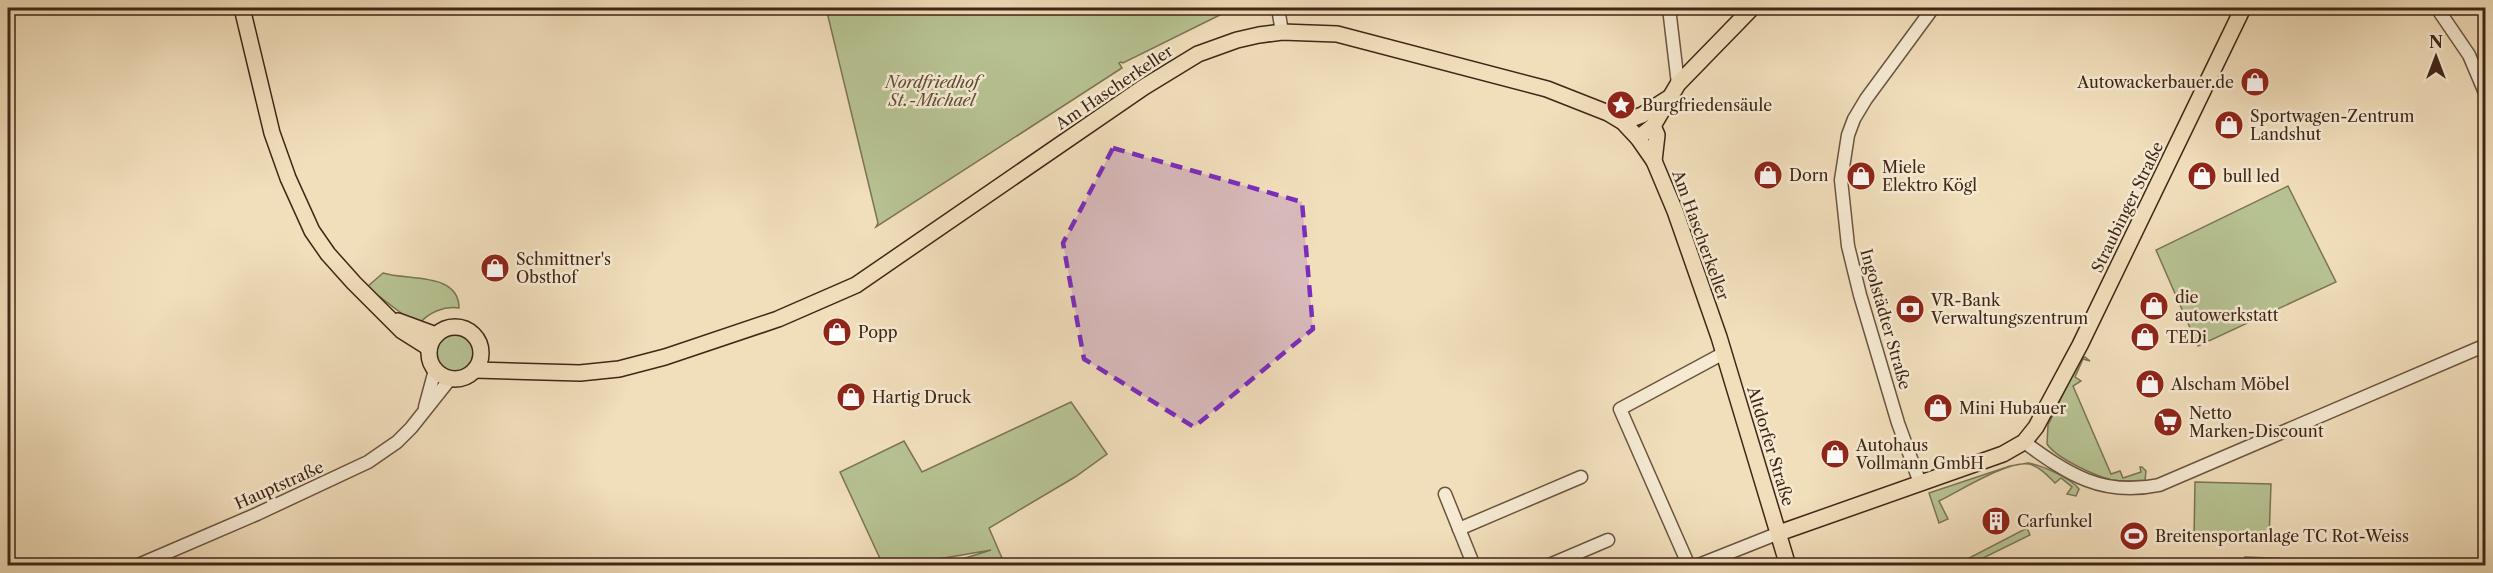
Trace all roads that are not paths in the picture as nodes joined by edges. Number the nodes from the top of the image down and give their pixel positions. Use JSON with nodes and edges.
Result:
{"nodes":[{"id":1,"x":242,"y":8,"type":"edge"},
{"id":2,"x":1278,"y":8,"type":"edge"},
{"id":3,"x":1669,"y":8,"type":"edge"},
{"id":4,"x":1752,"y":8,"type":"edge"},
{"id":5,"x":1933,"y":8,"type":"edge"},
{"id":6,"x":2243,"y":8,"type":"edge"},
{"id":7,"x":2437,"y":8,"type":"edge"},
{"id":8,"x":1282,"y":32,"type":"junction"},
{"id":9,"x":1674,"y":91,"type":"junction"},
{"id":10,"x":2486,"y":95,"type":"edge"},
{"id":11,"x":1623,"y":122,"type":"junction"},
{"id":12,"x":1653,"y":126,"type":"junction"},
{"id":13,"x":1638,"y":138,"type":"junction"},
{"id":14,"x":1654,"y":161,"type":"junction"},
{"id":15,"x":1719,"y":337,"type":"joint"},
{"id":16,"x":433,"y":342,"type":"junction"},
{"id":17,"x":2486,"y":345,"type":"edge"},
{"id":18,"x":1724,"y":353,"type":"junction"},
{"id":19,"x":482,"y":355,"type":"junction"},
{"id":20,"x":435,"y":370,"type":"junction"},
{"id":21,"x":475,"y":370,"type":"junction"},
{"id":22,"x":516,"y":370,"type":"junction"},
{"id":23,"x":450,"y":379,"type":"junction"},
{"id":24,"x":423,"y":414,"type":"junction"},
{"id":25,"x":2024,"y":442,"type":"junction"},
{"id":26,"x":1581,"y":477,"type":"dead end"},
{"id":27,"x":1920,"y":483,"type":"junction"},
{"id":28,"x":1445,"y":494,"type":"dead end"},
{"id":29,"x":1458,"y":529,"type":"junction"},
{"id":30,"x":1779,"y":532,"type":"junction"},
{"id":31,"x":1608,"y":540,"type":"dead end"},
{"id":32,"x":136,"y":566,"type":"edge"},
{"id":33,"x":1474,"y":566,"type":"edge"},
{"id":34,"x":1547,"y":566,"type":"edge"},
{"id":35,"x":1689,"y":566,"type":"edge"},
{"id":36,"x":1696,"y":566,"type":"edge"},
{"id":37,"x":1788,"y":566,"type":"edge"}],
"edges":[{"from":1,"to":16,"type":"main road"},
{"from":2,"to":8,"type":"street"},
{"from":3,"to":9,"type":"street"},
{"from":4,"to":9,"type":"main road"},
{"from":5,"to":27,"type":"street","name":"Ingolstädter Straße"},
{"from":6,"to":25,"type":"main road","name":"Straubinger Straße"},
{"from":7,"to":10,"type":"street"},
{"from":8,"to":11,"type":"main road","name":"Am Hascherkeller"},
{"from":8,"to":22,"type":"main road","name":"Am Hascherkeller"},
{"from":9,"to":11,"type":"main road"},
{"from":9,"to":12,"type":"main road"},
{"from":11,"to":13,"type":"main road","name":"Am Hascherkeller"},
{"from":12,"to":13,"type":"main road"},
{"from":12,"to":14,"type":"main road"},
{"from":13,"to":14,"type":"main road","name":"Am Hascherkeller"},
{"from":14,"to":15,"type":"main road","name":"Am Hascherkeller"},
{"from":15,"to":18,"type":"main road","name":"Altdorfer Straße"},
{"from":16,"to":19,"type":"main road"},
{"from":16,"to":20,"type":"main road"},
{"from":17,"to":25,"type":"street"},
{"from":18,"to":30,"type":"main road","name":"Altdorfer Straße"},
{"from":18,"to":35,"type":"street"},
{"from":19,"to":21,"type":"main road"},
{"from":19,"to":22,"type":"main road"},
{"from":20,"to":23,"type":"main road"},
{"from":20,"to":24,"type":"street","name":"Hauptstraße"},
{"from":21,"to":22,"type":"main road"},
{"from":21,"to":23,"type":"main road"},
{"from":23,"to":24,"type":"street","name":"Hauptstraße"},
{"from":24,"to":32,"type":"street","name":"Hauptstraße"},
{"from":25,"to":27,"type":"main road","name":"Straubinger Straße"},
{"from":26,"to":29,"type":"street"},
{"from":27,"to":30,"type":"main road","name":"Straubinger Straße"},
{"from":28,"to":29,"type":"street"},
{"from":29,"to":33,"type":"street"},
{"from":30,"to":36,"type":"street"},
{"from":30,"to":37,"type":"main road","name":"Altdorfer Straße"},
{"from":31,"to":34,"type":"street"}]}
